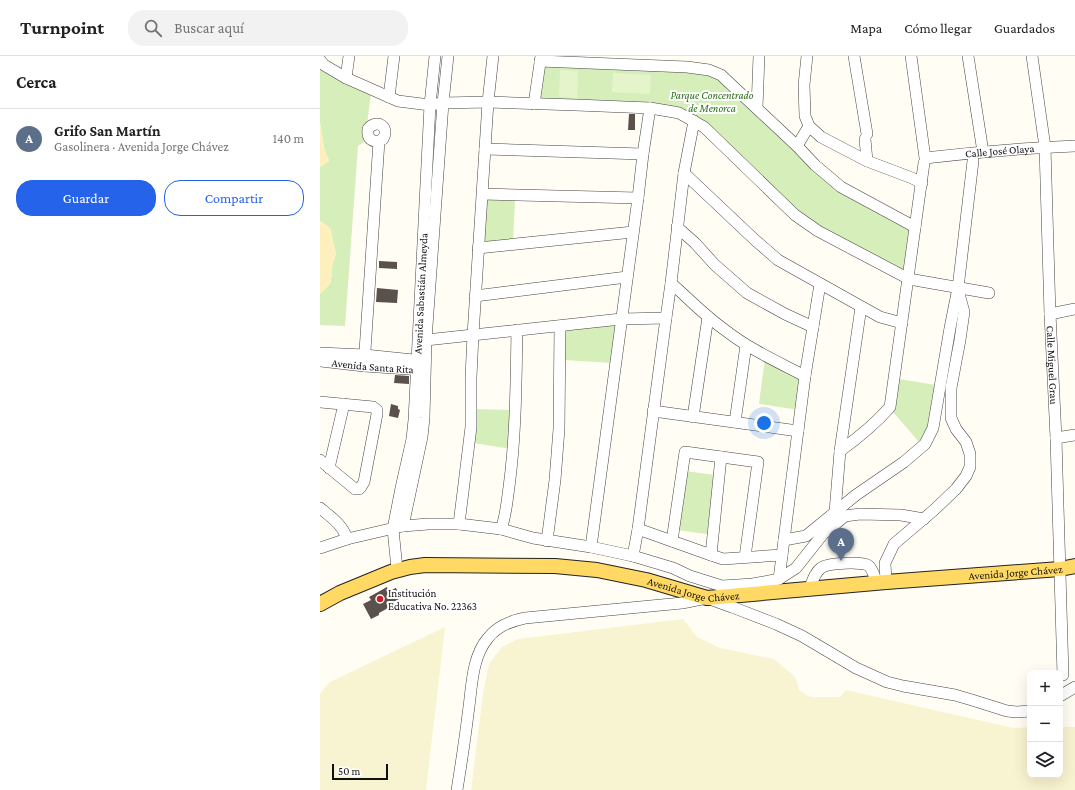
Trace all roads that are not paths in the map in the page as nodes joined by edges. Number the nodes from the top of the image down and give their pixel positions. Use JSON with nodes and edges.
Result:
{"nodes":[{"id":1,"x":349,"y":56,"type":"edge"},
{"id":2,"x":394,"y":56,"type":"edge"},
{"id":3,"x":435,"y":56,"type":"edge"},
{"id":4,"x":448,"y":56,"type":"edge"},
{"id":5,"x":493,"y":56,"type":"edge"},
{"id":6,"x":758,"y":56,"type":"edge"},
{"id":7,"x":807,"y":56,"type":"edge"},
{"id":8,"x":854,"y":56,"type":"edge"},
{"id":9,"x":911,"y":56,"type":"edge"},
{"id":10,"x":968,"y":56,"type":"edge"},
{"id":11,"x":1032,"y":56,"type":"edge"},
{"id":12,"x":540,"y":59,"type":"edge"},
{"id":13,"x":320,"y":60,"type":"edge"},
{"id":14,"x":346,"y":78,"type":"junction"},
{"id":15,"x":389,"y":97,"type":"junction"},
{"id":16,"x":488,"y":102,"type":"junction"},
{"id":17,"x":443,"y":103,"type":"junction"},
{"id":18,"x":534,"y":104,"type":"junction"},
{"id":19,"x":430,"y":105,"type":"junction"},
{"id":20,"x":650,"y":108,"type":"junction"},
{"id":21,"x":757,"y":108,"type":"junction"},
{"id":22,"x":694,"y":121,"type":"junction"},
{"id":23,"x":809,"y":126,"type":"junction"},
{"id":24,"x":379,"y":141,"type":"dead end"},
{"id":25,"x":797,"y":146,"type":"junction"},
{"id":26,"x":1075,"y":146,"type":"edge"},
{"id":27,"x":1046,"y":147,"type":"junction"},
{"id":28,"x":485,"y":150,"type":"junction"},
{"id":29,"x":983,"y":152,"type":"junction"},
{"id":30,"x":643,"y":154,"type":"junction"},
{"id":31,"x":925,"y":160,"type":"junction"},
{"id":32,"x":867,"y":161,"type":"junction"},
{"id":33,"x":973,"y":161,"type":"dead end"},
{"id":34,"x":684,"y":173,"type":"junction"},
{"id":35,"x":922,"y":183,"type":"junction"},
{"id":36,"x":483,"y":194,"type":"junction"},
{"id":37,"x":638,"y":198,"type":"junction"},
{"id":38,"x":915,"y":226,"type":"junction"},
{"id":39,"x":677,"y":227,"type":"junction"},
{"id":40,"x":633,"y":232,"type":"junction"},
{"id":41,"x":478,"y":248,"type":"junction"},
{"id":42,"x":627,"y":276,"type":"junction"},
{"id":43,"x":909,"y":279,"type":"junction"},
{"id":44,"x":671,"y":283,"type":"junction"},
{"id":45,"x":820,"y":284,"type":"junction"},
{"id":46,"x":958,"y":288,"type":"junction"},
{"id":47,"x":989,"y":293,"type":"dead end"},
{"id":48,"x":475,"y":296,"type":"junction"},
{"id":49,"x":861,"y":307,"type":"junction"},
{"id":50,"x":1075,"y":309,"type":"edge"},
{"id":51,"x":1050,"y":314,"type":"junction"},
{"id":52,"x":666,"y":318,"type":"junction"},
{"id":53,"x":708,"y":318,"type":"junction"},
{"id":54,"x":621,"y":319,"type":"junction"},
{"id":55,"x":902,"y":323,"type":"junction"},
{"id":56,"x":560,"y":326,"type":"junction"},
{"id":57,"x":812,"y":327,"type":"junction"},
{"id":58,"x":517,"y":330,"type":"junction"},
{"id":59,"x":473,"y":335,"type":"junction"},
{"id":60,"x":426,"y":340,"type":"junction"},
{"id":61,"x":746,"y":344,"type":"junction"},
{"id":62,"x":320,"y":353,"type":"edge"},
{"id":63,"x":320,"y":361,"type":"edge"},
{"id":64,"x":364,"y":361,"type":"junction"},
{"id":65,"x":421,"y":365,"type":"junction"},
{"id":66,"x":805,"y":376,"type":"junction"},
{"id":67,"x":320,"y":402,"type":"edge"},
{"id":68,"x":344,"y":404,"type":"junction"},
{"id":69,"x":653,"y":411,"type":"junction"},
{"id":70,"x":693,"y":417,"type":"junction"},
{"id":71,"x":735,"y":422,"type":"junction"},
{"id":72,"x":798,"y":431,"type":"junction"},
{"id":73,"x":843,"y":431,"type":"junction"},
{"id":74,"x":1075,"y":435,"type":"edge"},
{"id":75,"x":1056,"y":438,"type":"junction"},
{"id":76,"x":855,"y":440,"type":"junction"},
{"id":77,"x":840,"y":451,"type":"junction"},
{"id":78,"x":721,"y":457,"type":"junction"},
{"id":79,"x":320,"y":460,"type":"edge"},
{"id":80,"x":329,"y":468,"type":"junction"},
{"id":81,"x":320,"y":508,"type":"edge"},
{"id":82,"x":835,"y":512,"type":"junction"},
{"id":83,"x":924,"y":519,"type":"junction"},
{"id":84,"x":459,"y":524,"type":"junction"},
{"id":85,"x":398,"y":528,"type":"junction"},
{"id":86,"x":638,"y":528,"type":"junction"},
{"id":87,"x":501,"y":529,"type":"junction"},
{"id":88,"x":347,"y":539,"type":"junction"},
{"id":89,"x":784,"y":540,"type":"junction"},
{"id":90,"x":547,"y":541,"type":"junction"},
{"id":91,"x":672,"y":541,"type":"junction"},
{"id":92,"x":590,"y":547,"type":"junction"},
{"id":93,"x":320,"y":548,"type":"edge"},
{"id":94,"x":710,"y":555,"type":"junction"},
{"id":95,"x":782,"y":555,"type":"junction"},
{"id":96,"x":633,"y":556,"type":"junction"},
{"id":97,"x":745,"y":557,"type":"junction"},
{"id":98,"x":1075,"y":566,"type":"edge"},
{"id":99,"x":397,"y":569,"type":"junction"},
{"id":100,"x":1060,"y":569,"type":"junction"},
{"id":101,"x":779,"y":579,"type":"junction"},
{"id":102,"x":881,"y":583,"type":"junction"},
{"id":103,"x":809,"y":590,"type":"junction"},
{"id":104,"x":707,"y":598,"type":"junction"},
{"id":105,"x":320,"y":604,"type":"edge"},
{"id":106,"x":1063,"y":670,"type":"edge"},
{"id":107,"x":1075,"y":687,"type":"edge"},
{"id":108,"x":1063,"y":694,"type":"edge"},
{"id":109,"x":1027,"y":711,"type":"edge"},
{"id":110,"x":457,"y":790,"type":"edge"}],
"edges":[{"from":1,"to":14,"type":"street"},
{"from":2,"to":15,"type":"street"},
{"from":3,"to":19,"type":"street","name":"Avenida Sabastián Almeyda"},
{"from":4,"to":17,"type":"street","name":"Avenida Sabastián Almeyda"},
{"from":5,"to":16,"type":"street"},
{"from":6,"to":21,"type":"street"},
{"from":7,"to":23,"type":"street"},
{"from":8,"to":32,"type":"street"},
{"from":9,"to":31,"type":"street"},
{"from":10,"to":29,"type":"street"},
{"from":11,"to":27,"type":"street","name":"Calle Miguel Grau"},
{"from":12,"to":18,"type":"street"},
{"from":12,"to":21,"type":"street"},
{"from":13,"to":14,"type":"street"},
{"from":14,"to":15,"type":"street"},
{"from":15,"to":19,"type":"street"},
{"from":16,"to":17,"type":"street"},
{"from":16,"to":18,"type":"street"},
{"from":16,"to":28,"type":"street"},
{"from":17,"to":19,"type":"street"},
{"from":17,"to":60,"type":"street","name":"Avenida Sabastián Almeyda"},
{"from":18,"to":20,"type":"street"},
{"from":19,"to":65,"type":"street","name":"Avenida Sabastián Almeyda"},
{"from":20,"to":22,"type":"street"},
{"from":20,"to":30,"type":"street"},
{"from":21,"to":25,"type":"street"},
{"from":22,"to":34,"type":"street"},
{"from":22,"to":43,"type":"street"},
{"from":23,"to":25,"type":"street"},
{"from":23,"to":32,"type":"street"},
{"from":24,"to":64,"type":"street"},
{"from":25,"to":38,"type":"street"},
{"from":26,"to":27,"type":"street","name":"Calle José Olaya"},
{"from":27,"to":29,"type":"street","name":"Calle José Olaya"},
{"from":27,"to":51,"type":"street","name":"Calle Miguel Grau"},
{"from":28,"to":30,"type":"street"},
{"from":28,"to":36,"type":"street"},
{"from":29,"to":31,"type":"street","name":"Calle José Olaya"},
{"from":30,"to":37,"type":"street"},
{"from":31,"to":35,"type":"street"},
{"from":32,"to":35,"type":"street"},
{"from":33,"to":46,"type":"street"},
{"from":34,"to":39,"type":"street"},
{"from":34,"to":45,"type":"street"},
{"from":35,"to":38,"type":"street"},
{"from":36,"to":37,"type":"street"},
{"from":36,"to":41,"type":"street"},
{"from":37,"to":40,"type":"street"},
{"from":38,"to":43,"type":"street"},
{"from":39,"to":44,"type":"street"},
{"from":39,"to":57,"type":"street"},
{"from":40,"to":41,"type":"street"},
{"from":40,"to":42,"type":"street"},
{"from":41,"to":48,"type":"street"},
{"from":42,"to":48,"type":"street"},
{"from":42,"to":54,"type":"street"},
{"from":43,"to":46,"type":"street"},
{"from":43,"to":55,"type":"street"},
{"from":44,"to":52,"type":"street"},
{"from":44,"to":53,"type":"street"},
{"from":45,"to":49,"type":"street"},
{"from":45,"to":57,"type":"street"},
{"from":46,"to":47,"type":"street"},
{"from":46,"to":82,"type":"street"},
{"from":46,"to":83,"type":"street"},
{"from":48,"to":59,"type":"street"},
{"from":49,"to":55,"type":"street"},
{"from":49,"to":73,"type":"street"},
{"from":50,"to":51,"type":"street"},
{"from":51,"to":75,"type":"street","name":"Calle Miguel Grau"},
{"from":52,"to":54,"type":"street"},
{"from":52,"to":69,"type":"street"},
{"from":53,"to":61,"type":"street"},
{"from":53,"to":70,"type":"street"},
{"from":54,"to":56,"type":"street"},
{"from":54,"to":92,"type":"street"},
{"from":55,"to":76,"type":"street"},
{"from":56,"to":58,"type":"street"},
{"from":56,"to":90,"type":"street"},
{"from":57,"to":66,"type":"street"},
{"from":58,"to":59,"type":"street"},
{"from":58,"to":87,"type":"street"},
{"from":59,"to":60,"type":"street"},
{"from":59,"to":84,"type":"street"},
{"from":60,"to":65,"type":"street","name":"Avenida Sabastián Almeyda"},
{"from":61,"to":66,"type":"street"},
{"from":61,"to":71,"type":"street"},
{"from":62,"to":64,"type":"street","name":"Avenida Santa Rita"},
{"from":63,"to":64,"type":"street","name":"Avenida Santa Rita"},
{"from":64,"to":65,"type":"street","name":"Avenida Santa Rita"},
{"from":65,"to":85,"type":"street","name":"Avenida Sabastián Almeyda"},
{"from":66,"to":72,"type":"street"},
{"from":67,"to":68,"type":"street"},
{"from":68,"to":80,"type":"street"},
{"from":68,"to":80,"type":"street"},
{"from":69,"to":70,"type":"street"},
{"from":69,"to":86,"type":"street"},
{"from":70,"to":71,"type":"street"},
{"from":71,"to":72,"type":"street"},
{"from":72,"to":89,"type":"street"},
{"from":73,"to":76,"type":"street"},
{"from":73,"to":77,"type":"street"},
{"from":74,"to":75,"type":"street"},
{"from":75,"to":100,"type":"street","name":"Calle Miguel Grau"},
{"from":76,"to":77,"type":"street"},
{"from":77,"to":82,"type":"street"},
{"from":78,"to":91,"type":"street"},
{"from":78,"to":94,"type":"street"},
{"from":78,"to":97,"type":"street"},
{"from":79,"to":80,"type":"street"},
{"from":81,"to":88,"type":"street"},
{"from":82,"to":89,"type":"street"},
{"from":83,"to":101,"type":"street"},
{"from":83,"to":102,"type":"street"},
{"from":84,"to":85,"type":"street"},
{"from":84,"to":87,"type":"street"},
{"from":85,"to":88,"type":"street"},
{"from":85,"to":99,"type":"street","name":"Avenida Sabastián Almeyda"},
{"from":86,"to":91,"type":"street"},
{"from":86,"to":96,"type":"street"},
{"from":87,"to":90,"type":"street"},
{"from":88,"to":93,"type":"street"},
{"from":89,"to":95,"type":"street"},
{"from":90,"to":92,"type":"street"},
{"from":91,"to":94,"type":"street"},
{"from":92,"to":96,"type":"street"},
{"from":94,"to":97,"type":"street"},
{"from":95,"to":97,"type":"street"},
{"from":95,"to":101,"type":"street"},
{"from":96,"to":101,"type":"street"},
{"from":98,"to":100,"type":"main road","name":"Avenida Jorge Chávez"},
{"from":99,"to":104,"type":"main road","name":"Avenida Jorge Chávez"},
{"from":99,"to":105,"type":"main road","name":"Avenida Jorge Chávez"},
{"from":100,"to":102,"type":"main road","name":"Avenida Jorge Chávez"},
{"from":100,"to":106,"type":"street","name":"Calle Miguel Grau"},
{"from":102,"to":103,"type":"main road","name":"Avenida Jorge Chávez"},
{"from":102,"to":103,"type":"street"},
{"from":103,"to":104,"type":"main road","name":"Avenida Jorge Chávez"},
{"from":104,"to":109,"type":"street"},
{"from":104,"to":110,"type":"street"},
{"from":107,"to":108,"type":"street"}]}
